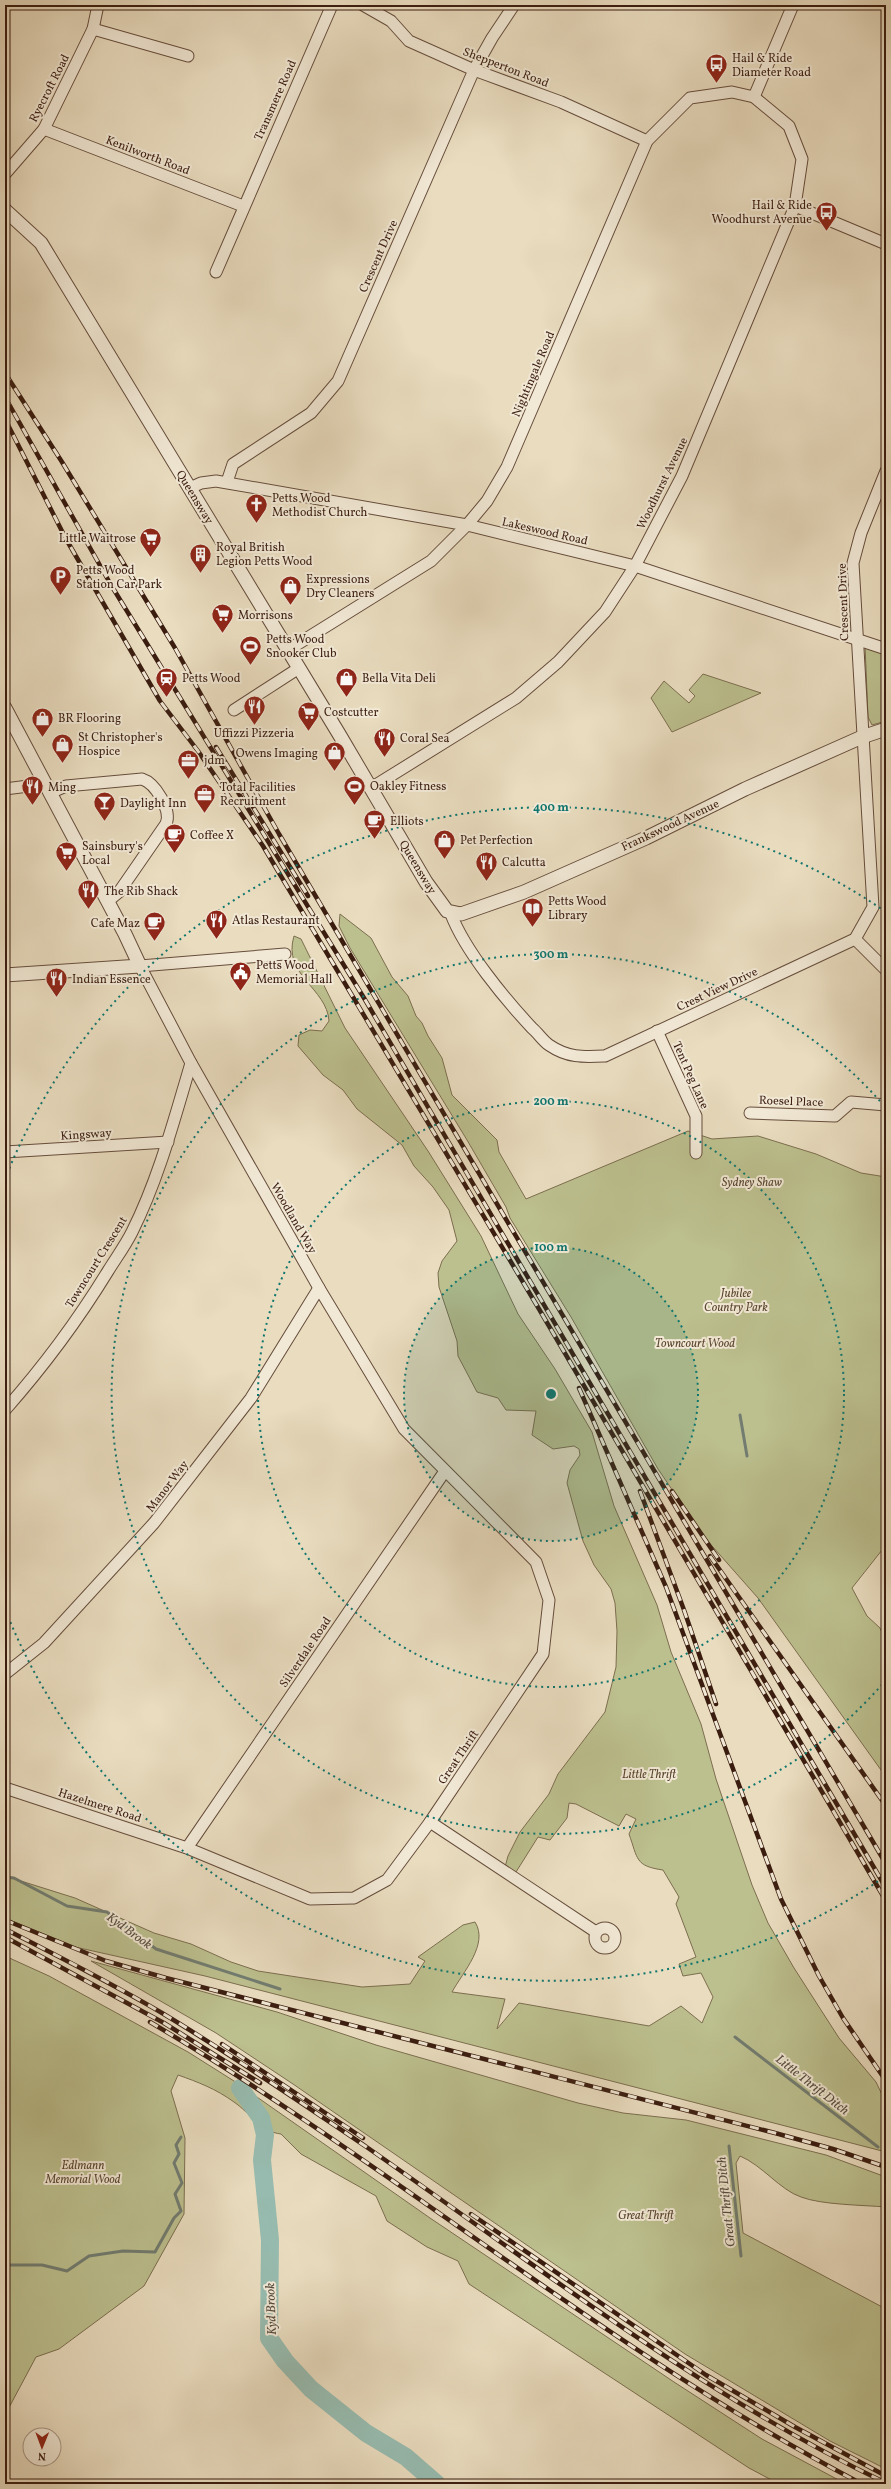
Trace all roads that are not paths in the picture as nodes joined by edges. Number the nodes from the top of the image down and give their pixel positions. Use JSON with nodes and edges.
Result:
{"nodes":[{"id":1,"x":98,"y":5,"type":"edge"},
{"id":2,"x":332,"y":5,"type":"edge"},
{"id":3,"x":363,"y":5,"type":"edge"},
{"id":4,"x":514,"y":5,"type":"edge"},
{"id":5,"x":792,"y":5,"type":"edge"},
{"id":6,"x":93,"y":29,"type":"junction"},
{"id":7,"x":188,"y":56,"type":"dead end"},
{"id":8,"x":474,"y":70,"type":"junction"},
{"id":9,"x":754,"y":97,"type":"junction"},
{"id":10,"x":44,"y":129,"type":"junction"},
{"id":11,"x":647,"y":141,"type":"junction"},
{"id":12,"x":5,"y":174,"type":"edge"},
{"id":13,"x":243,"y":206,"type":"junction"},
{"id":14,"x":795,"y":206,"type":"junction"},
{"id":15,"x":5,"y":210,"type":"edge"},
{"id":16,"x":886,"y":244,"type":"edge"},
{"id":17,"x":216,"y":272,"type":"dead end"},
{"id":18,"x":886,"y":471,"type":"edge"},
{"id":19,"x":227,"y":482,"type":"junction"},
{"id":20,"x":190,"y":488,"type":"junction"},
{"id":21,"x":467,"y":525,"type":"junction"},
{"id":22,"x":635,"y":566,"type":"junction"},
{"id":23,"x":858,"y":640,"type":"junction"},
{"id":24,"x":886,"y":649,"type":"edge"},
{"id":25,"x":288,"y":650,"type":"junction"},
{"id":26,"x":299,"y":668,"type":"junction"},
{"id":27,"x":5,"y":708,"type":"edge"},
{"id":28,"x":234,"y":710,"type":"dead end"},
{"id":29,"x":886,"y":729,"type":"edge"},
{"id":30,"x":862,"y":737,"type":"junction"},
{"id":31,"x":47,"y":788,"type":"junction"},
{"id":32,"x":371,"y":788,"type":"junction"},
{"id":33,"x":5,"y":789,"type":"edge"},
{"id":34,"x":108,"y":901,"type":"junction"},
{"id":35,"x":451,"y":914,"type":"junction"},
{"id":36,"x":855,"y":939,"type":"junction"},
{"id":37,"x":285,"y":954,"type":"dead end"},
{"id":38,"x":140,"y":966,"type":"junction"},
{"id":39,"x":886,"y":970,"type":"edge"},
{"id":40,"x":5,"y":974,"type":"edge"},
{"id":41,"x":657,"y":1031,"type":"junction"},
{"id":42,"x":190,"y":1063,"type":"junction"},
{"id":43,"x":886,"y":1106,"type":"edge"},
{"id":44,"x":750,"y":1113,"type":"dead end"},
{"id":45,"x":168,"y":1142,"type":"junction"},
{"id":46,"x":5,"y":1152,"type":"edge"},
{"id":47,"x":696,"y":1153,"type":"dead end"},
{"id":48,"x":319,"y":1288,"type":"junction"},
{"id":49,"x":5,"y":1410,"type":"edge"},
{"id":50,"x":445,"y":1471,"type":"junction"},
{"id":51,"x":5,"y":1674,"type":"edge"},
{"id":52,"x":5,"y":1788,"type":"edge"},
{"id":53,"x":430,"y":1822,"type":"junction"},
{"id":54,"x":186,"y":1848,"type":"junction"},
{"id":55,"x":596,"y":1932,"type":"dead end"}],
"edges":[{"from":1,"to":6,"type":"street","name":"Ryecroft Road"},
{"from":2,"to":13,"type":"street","name":"Transmere Road"},
{"from":3,"to":8,"type":"street","name":"Shepperton Road"},
{"from":4,"to":8,"type":"street","name":"Crescent Drive"},
{"from":5,"to":9,"type":"street"},
{"from":6,"to":7,"type":"street"},
{"from":6,"to":10,"type":"street","name":"Ryecroft Road"},
{"from":8,"to":11,"type":"street","name":"Shepperton Road"},
{"from":8,"to":19,"type":"street","name":"Crescent Drive"},
{"from":9,"to":11,"type":"street","name":"Nightingale Road"},
{"from":9,"to":14,"type":"street","name":"Woodhurst Avenue"},
{"from":10,"to":12,"type":"street","name":"Ryecroft Road"},
{"from":10,"to":13,"type":"street","name":"Kenilworth Road"},
{"from":11,"to":21,"type":"street","name":"Nightingale Road"},
{"from":13,"to":17,"type":"street","name":"Transmere Road"},
{"from":14,"to":16,"type":"street"},
{"from":14,"to":22,"type":"street","name":"Woodhurst Avenue"},
{"from":15,"to":20,"type":"street","name":"Queensway"},
{"from":18,"to":23,"type":"street","name":"Crescent Drive"},
{"from":19,"to":20,"type":"street","name":"Lakeswood Road"},
{"from":19,"to":21,"type":"street","name":"Lakeswood Road"},
{"from":20,"to":25,"type":"street","name":"Queensway"},
{"from":21,"to":22,"type":"street","name":"Lakeswood Road"},
{"from":21,"to":25,"type":"street","name":"Nightingale Road"},
{"from":22,"to":23,"type":"street","name":"Lakeswood Road"},
{"from":22,"to":32,"type":"street","name":"Woodhurst Avenue"},
{"from":23,"to":24,"type":"street","name":"Lakeswood Road"},
{"from":23,"to":30,"type":"street","name":"Crescent Drive"},
{"from":25,"to":26,"type":"street","name":"Queensway"},
{"from":26,"to":28,"type":"street"},
{"from":26,"to":32,"type":"street","name":"Queensway"},
{"from":27,"to":31,"type":"street"},
{"from":29,"to":30,"type":"street","name":"Frankswood Avenue"},
{"from":30,"to":35,"type":"street","name":"Frankswood Avenue"},
{"from":30,"to":36,"type":"street"},
{"from":31,"to":33,"type":"street"},
{"from":31,"to":34,"type":"street"},
{"from":31,"to":34,"type":"street"},
{"from":32,"to":35,"type":"street","name":"Queensway"},
{"from":34,"to":38,"type":"street"},
{"from":35,"to":41,"type":"street","name":"Crest View Drive"},
{"from":36,"to":39,"type":"street"},
{"from":36,"to":41,"type":"street","name":"Crest View Drive"},
{"from":37,"to":38,"type":"street"},
{"from":38,"to":40,"type":"street"},
{"from":38,"to":42,"type":"street","name":"Woodland Way"},
{"from":41,"to":47,"type":"street","name":"Tent Peg Lane"},
{"from":42,"to":45,"type":"street","name":"Towncourt Crescent"},
{"from":42,"to":48,"type":"street","name":"Woodland Way"},
{"from":43,"to":44,"type":"street","name":"Roesel Place"},
{"from":45,"to":46,"type":"street","name":"Kingsway"},
{"from":45,"to":49,"type":"street","name":"Towncourt Crescent"},
{"from":48,"to":50,"type":"street","name":"Woodland Way"},
{"from":48,"to":51,"type":"street","name":"Manor Way"},
{"from":50,"to":53,"type":"street","name":"Great Thrift"},
{"from":50,"to":54,"type":"street","name":"Silverdale Road"},
{"from":52,"to":54,"type":"street","name":"Hazelmere Road"},
{"from":53,"to":54,"type":"street","name":"Great Thrift"},
{"from":53,"to":55,"type":"street"}]}
